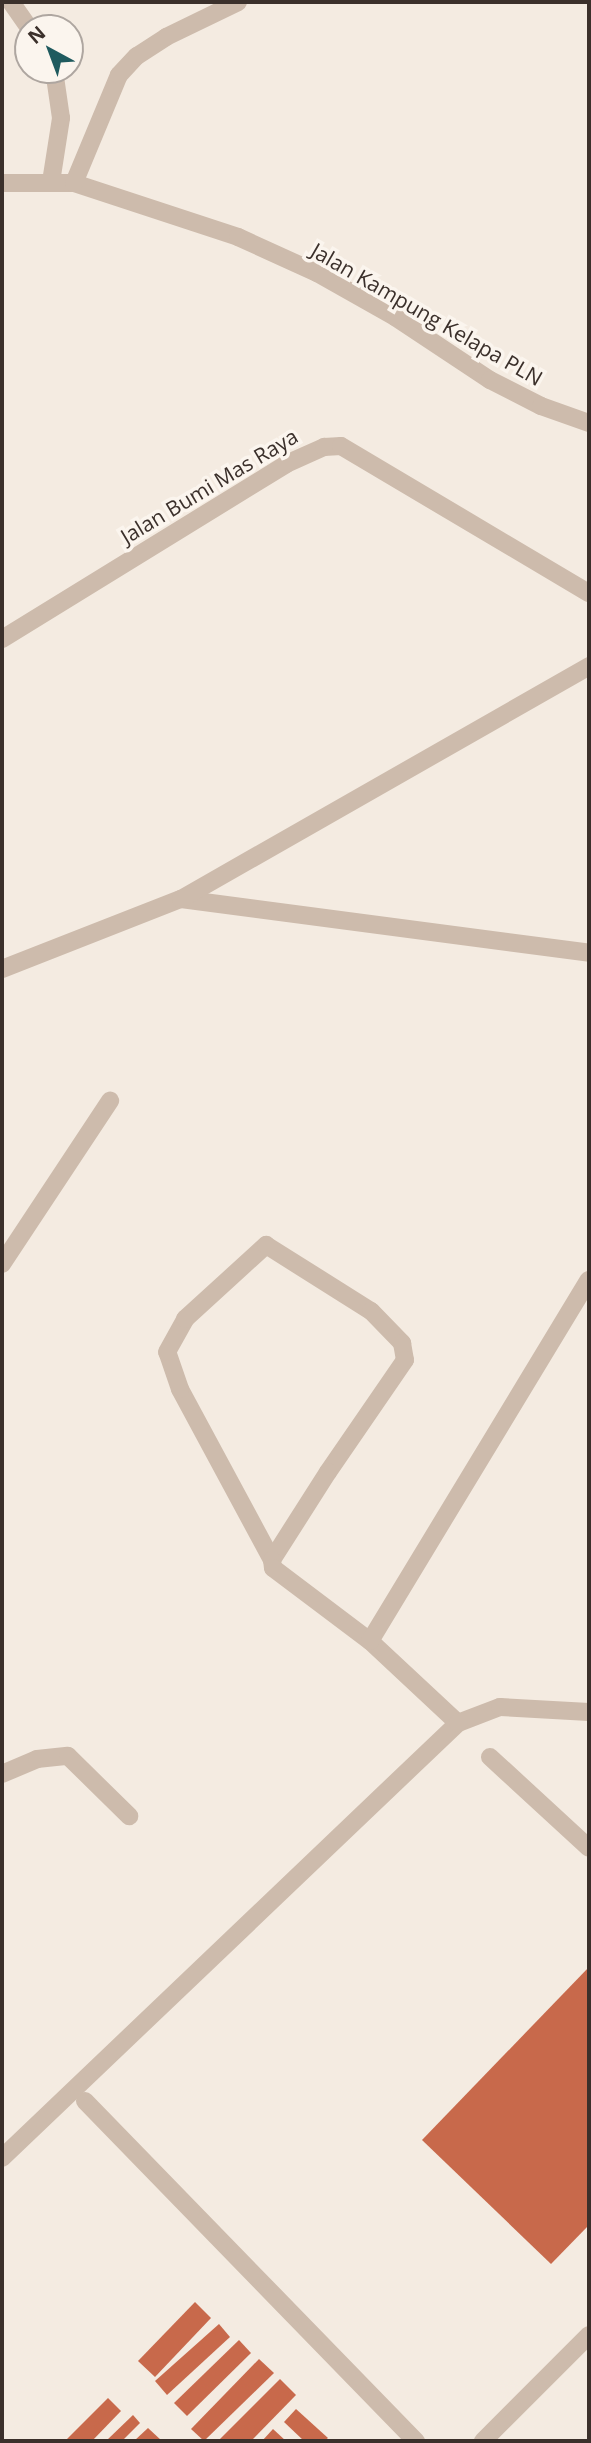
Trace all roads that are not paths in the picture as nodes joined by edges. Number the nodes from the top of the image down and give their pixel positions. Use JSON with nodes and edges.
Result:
{"nodes":[{"id":1,"x":238,"y":2,"type":"edge"},
{"id":2,"x":56,"y":84,"type":"edge"},
{"id":3,"x":51,"y":182,"type":"junction"},
{"id":4,"x":2,"y":183,"type":"edge"},
{"id":5,"x":74,"y":183,"type":"junction"},
{"id":6,"x":589,"y":423,"type":"edge"},
{"id":7,"x":589,"y":593,"type":"edge"},
{"id":8,"x":2,"y":639,"type":"edge"},
{"id":9,"x":589,"y":666,"type":"edge"},
{"id":10,"x":181,"y":899,"type":"junction"},
{"id":11,"x":589,"y":953,"type":"edge"},
{"id":12,"x":2,"y":969,"type":"edge"},
{"id":13,"x":110,"y":1101,"type":"dead end"},
{"id":14,"x":2,"y":1264,"type":"edge"},
{"id":15,"x":589,"y":1280,"type":"edge"},
{"id":16,"x":272,"y":1560,"type":"junction"},
{"id":17,"x":370,"y":1641,"type":"junction"},
{"id":18,"x":589,"y":1712,"type":"edge"},
{"id":19,"x":458,"y":1723,"type":"junction"},
{"id":20,"x":490,"y":1757,"type":"dead end"},
{"id":21,"x":2,"y":1774,"type":"edge"},
{"id":22,"x":129,"y":1816,"type":"dead end"},
{"id":23,"x":589,"y":1848,"type":"edge"},
{"id":24,"x":85,"y":2101,"type":"dead end"},
{"id":25,"x":2,"y":2158,"type":"edge"},
{"id":26,"x":589,"y":2335,"type":"edge"},
{"id":27,"x":416,"y":2441,"type":"edge"},
{"id":28,"x":482,"y":2441,"type":"edge"}],
"edges":[{"from":1,"to":5,"type":"street"},
{"from":2,"to":3,"type":"street"},
{"from":3,"to":4,"type":"street","name":"Jalan Kampung Kelapa PLN"},
{"from":3,"to":5,"type":"street","name":"Jalan Kampung Kelapa PLN"},
{"from":5,"to":6,"type":"street","name":"Jalan Kampung Kelapa PLN"},
{"from":7,"to":8,"type":"street","name":"Jalan Bumi Mas Raya"},
{"from":9,"to":10,"type":"street"},
{"from":10,"to":11,"type":"street"},
{"from":10,"to":12,"type":"street"},
{"from":13,"to":14,"type":"street"},
{"from":15,"to":17,"type":"street"},
{"from":16,"to":16,"type":"street"},
{"from":16,"to":17,"type":"street"},
{"from":17,"to":19,"type":"street"},
{"from":18,"to":19,"type":"street"},
{"from":19,"to":25,"type":"street"},
{"from":20,"to":23,"type":"street"},
{"from":21,"to":22,"type":"street"},
{"from":24,"to":27,"type":"street"},
{"from":26,"to":28,"type":"street"}]}
